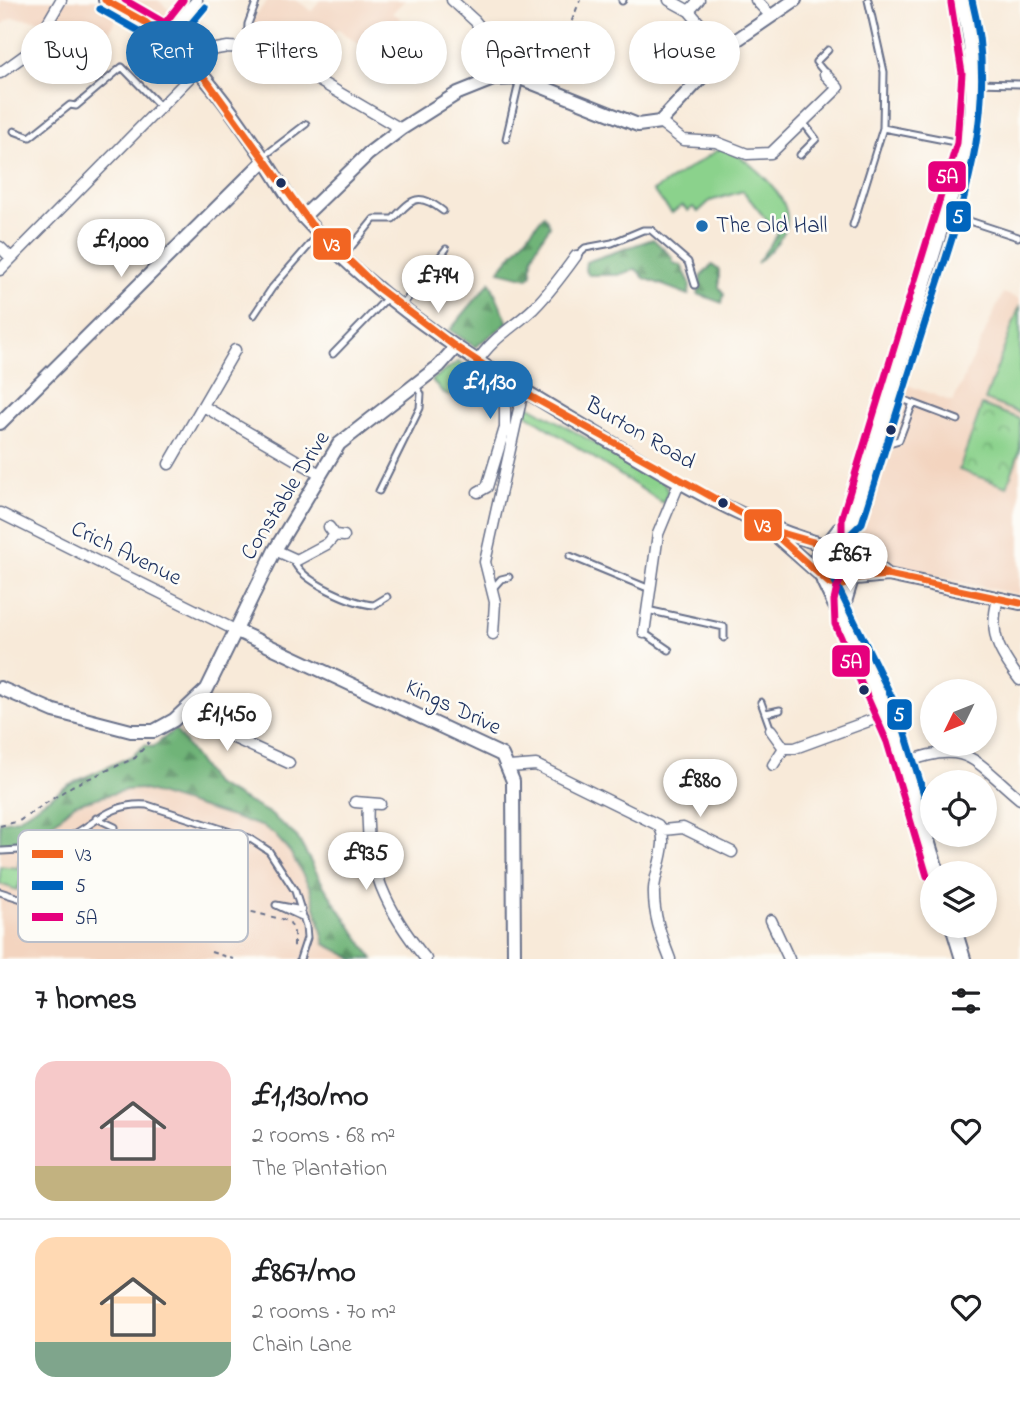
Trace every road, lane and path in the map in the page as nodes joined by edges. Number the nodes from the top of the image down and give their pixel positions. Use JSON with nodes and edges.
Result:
{"nodes":[{"id":1,"x":61,"y":0,"type":"edge"},
{"id":2,"x":105,"y":0,"type":"edge"},
{"id":3,"x":197,"y":0,"type":"edge"},
{"id":4,"x":257,"y":0,"type":"edge"},
{"id":5,"x":452,"y":0,"type":"edge"},
{"id":6,"x":580,"y":0,"type":"edge"},
{"id":7,"x":669,"y":0,"type":"edge"},
{"id":8,"x":699,"y":0,"type":"edge"},
{"id":9,"x":756,"y":0,"type":"edge"},
{"id":10,"x":795,"y":0,"type":"edge"},
{"id":11,"x":868,"y":0,"type":"edge"},
{"id":12,"x":961,"y":0,"type":"edge"},
{"id":13,"x":119,"y":3,"type":"edge"},
{"id":14,"x":689,"y":11,"type":"junction"},
{"id":15,"x":769,"y":15,"type":"junction"},
{"id":16,"x":49,"y":21,"type":"edge"},
{"id":17,"x":144,"y":21,"type":"edge"},
{"id":18,"x":180,"y":21,"type":"edge"},
{"id":19,"x":249,"y":21,"type":"edge"},
{"id":20,"x":475,"y":21,"type":"edge"},
{"id":21,"x":698,"y":21,"type":"edge"},
{"id":22,"x":740,"y":39,"type":"edge"},
{"id":23,"x":828,"y":50,"type":"dead end"},
{"id":24,"x":21,"y":58,"type":"edge"},
{"id":25,"x":0,"y":73,"type":"edge"},
{"id":26,"x":825,"y":74,"type":"joint"},
{"id":27,"x":974,"y":83,"type":"junction"},
{"id":28,"x":180,"y":84,"type":"edge"},
{"id":29,"x":209,"y":84,"type":"edge"},
{"id":30,"x":326,"y":84,"type":"edge"},
{"id":31,"x":478,"y":84,"type":"edge"},
{"id":32,"x":519,"y":84,"type":"edge"},
{"id":33,"x":535,"y":84,"type":"edge"},
{"id":34,"x":695,"y":84,"type":"edge"},
{"id":35,"x":1020,"y":84,"type":"edge"},
{"id":36,"x":545,"y":88,"type":"junction"},
{"id":37,"x":161,"y":107,"type":"junction"},
{"id":38,"x":660,"y":122,"type":"junction"},
{"id":39,"x":803,"y":122,"type":"junction"},
{"id":40,"x":306,"y":124,"type":"dead end"},
{"id":41,"x":883,"y":128,"type":"junction"},
{"id":42,"x":401,"y":129,"type":"junction"},
{"id":43,"x":13,"y":131,"type":"dead end"},
{"id":44,"x":506,"y":139,"type":"dead end"},
{"id":45,"x":967,"y":145,"type":"junction"},
{"id":46,"x":800,"y":155,"type":"dead end"},
{"id":47,"x":264,"y":159,"type":"junction"},
{"id":48,"x":443,"y":211,"type":"dead end"},
{"id":49,"x":948,"y":214,"type":"junction"},
{"id":50,"x":303,"y":217,"type":"junction"},
{"id":51,"x":853,"y":225,"type":"dead end"},
{"id":52,"x":319,"y":234,"type":"junction"},
{"id":53,"x":1018,"y":237,"type":"edge"},
{"id":54,"x":0,"y":247,"type":"edge"},
{"id":55,"x":446,"y":249,"type":"dead end"},
{"id":56,"x":576,"y":256,"type":"joint"},
{"id":57,"x":343,"y":257,"type":"junction"},
{"id":58,"x":11,"y":258,"type":"junction"},
{"id":59,"x":0,"y":270,"type":"edge"},
{"id":60,"x":695,"y":285,"type":"dead end"},
{"id":61,"x":388,"y":296,"type":"junction"},
{"id":62,"x":401,"y":307,"type":"junction"},
{"id":63,"x":254,"y":315,"type":"dead end"},
{"id":64,"x":455,"y":348,"type":"junction"},
{"id":65,"x":235,"y":350,"type":"dead end"},
{"id":66,"x":333,"y":354,"type":"dead end"},
{"id":67,"x":477,"y":362,"type":"junction"},
{"id":68,"x":510,"y":383,"type":"junction"},
{"id":69,"x":415,"y":384,"type":"junction"},
{"id":70,"x":523,"y":391,"type":"junction"},
{"id":71,"x":892,"y":396,"type":"junction"},
{"id":72,"x":913,"y":403,"type":"junction"},
{"id":73,"x":203,"y":406,"type":"junction"},
{"id":74,"x":958,"y":420,"type":"dead end"},
{"id":75,"x":0,"y":423,"type":"edge"},
{"id":76,"x":879,"y":440,"type":"junction"},
{"id":77,"x":169,"y":464,"type":"dead end"},
{"id":78,"x":320,"y":474,"type":"junction"},
{"id":79,"x":680,"y":481,"type":"junction"},
{"id":80,"x":379,"y":491,"type":"dead end"},
{"id":81,"x":478,"y":492,"type":"dead end"},
{"id":82,"x":0,"y":513,"type":"edge"},
{"id":83,"x":852,"y":520,"type":"junction"},
{"id":84,"x":768,"y":528,"type":"junction"},
{"id":85,"x":336,"y":533,"type":"dead end"},
{"id":86,"x":827,"y":544,"type":"junction"},
{"id":87,"x":855,"y":549,"type":"junction"},
{"id":88,"x":275,"y":550,"type":"junction"},
{"id":89,"x":570,"y":556,"type":"dead end"},
{"id":90,"x":294,"y":561,"type":"junction"},
{"id":91,"x":888,"y":575,"type":"junction"},
{"id":92,"x":821,"y":576,"type":"junction"},
{"id":93,"x":509,"y":577,"type":"dead end"},
{"id":94,"x":852,"y":580,"type":"junction"},
{"id":95,"x":650,"y":589,"type":"junction"},
{"id":96,"x":491,"y":590,"type":"junction"},
{"id":97,"x":387,"y":597,"type":"dead end"},
{"id":98,"x":998,"y":598,"type":"junction"},
{"id":99,"x":1020,"y":603,"type":"edge"},
{"id":100,"x":647,"y":610,"type":"junction"},
{"id":101,"x":845,"y":622,"type":"junction"},
{"id":102,"x":235,"y":630,"type":"junction"},
{"id":103,"x":644,"y":633,"type":"joint"},
{"id":104,"x":493,"y":634,"type":"dead end"},
{"id":105,"x":724,"y":638,"type":"dead end"},
{"id":106,"x":669,"y":650,"type":"dead end"},
{"id":107,"x":1020,"y":680,"type":"edge"},
{"id":108,"x":0,"y":688,"type":"edge"},
{"id":109,"x":197,"y":701,"type":"junction"},
{"id":110,"x":761,"y":702,"type":"dead end"},
{"id":111,"x":780,"y":709,"type":"dead end"},
{"id":112,"x":766,"y":713,"type":"junction"},
{"id":113,"x":888,"y":714,"type":"junction"},
{"id":114,"x":154,"y":730,"type":"junction"},
{"id":115,"x":771,"y":730,"type":"joint"},
{"id":116,"x":784,"y":748,"type":"junction"},
{"id":117,"x":904,"y":762,"type":"junction"},
{"id":118,"x":289,"y":763,"type":"dead end"},
{"id":119,"x":773,"y":765,"type":"dead end"},
{"id":120,"x":509,"y":767,"type":"junction"},
{"id":121,"x":1020,"y":799,"type":"edge"},
{"id":122,"x":355,"y":802,"type":"dead end"},
{"id":123,"x":368,"y":804,"type":"junction"},
{"id":124,"x":380,"y":804,"type":"dead end"},
{"id":125,"x":96,"y":818,"type":"junction"},
{"id":126,"x":0,"y":826,"type":"edge"},
{"id":127,"x":115,"y":827,"type":"dead end"},
{"id":128,"x":76,"y":830,"type":"edge"},
{"id":129,"x":223,"y":830,"type":"edge"},
{"id":130,"x":663,"y":830,"type":"junction"},
{"id":131,"x":248,"y":838,"type":"edge"},
{"id":132,"x":18,"y":849,"type":"edge"},
{"id":133,"x":0,"y":851,"type":"edge"},
{"id":134,"x":732,"y":852,"type":"dead end"},
{"id":135,"x":933,"y":861,"type":"edge"},
{"id":136,"x":0,"y":892,"type":"edge"},
{"id":137,"x":18,"y":897,"type":"edge"},
{"id":138,"x":302,"y":910,"type":"junction"},
{"id":139,"x":248,"y":911,"type":"edge"},
{"id":140,"x":304,"y":918,"type":"junction"},
{"id":141,"x":771,"y":920,"type":"dead end"},
{"id":142,"x":957,"y":938,"type":"edge"},
{"id":143,"x":211,"y":952,"type":"dead end"},
{"id":144,"x":233,"y":959,"type":"edge"},
{"id":145,"x":292,"y":959,"type":"edge"},
{"id":146,"x":300,"y":959,"type":"edge"},
{"id":147,"x":426,"y":959,"type":"edge"},
{"id":148,"x":514,"y":959,"type":"edge"},
{"id":149,"x":670,"y":959,"type":"edge"},
{"id":150,"x":789,"y":959,"type":"edge"},
{"id":151,"x":963,"y":959,"type":"edge"}],
"edges":[{"from":1,"to":16,"type":"street"},
{"from":2,"to":13,"type":"street","name":"Burton Road"},
{"from":3,"to":18,"type":"street"},
{"from":4,"to":19,"type":"lane"},
{"from":5,"to":20,"type":"street"},
{"from":6,"to":36,"type":"path"},
{"from":7,"to":14,"type":"street"},
{"from":8,"to":14,"type":"street"},
{"from":9,"to":15,"type":"street"},
{"from":10,"to":15,"type":"street"},
{"from":11,"to":41,"type":"lane"},
{"from":12,"to":27,"type":"street"},
{"from":13,"to":17,"type":"street","name":"Burton Road"},
{"from":14,"to":21,"type":"street"},
{"from":15,"to":22,"type":"street"},
{"from":23,"to":26,"type":"lane"},
{"from":24,"to":25,"type":"street"},
{"from":26,"to":39,"type":"street"},
{"from":27,"to":35,"type":"lane"},
{"from":27,"to":45,"type":"street"},
{"from":28,"to":37,"type":"street"},
{"from":29,"to":47,"type":"street","name":"Burton Road"},
{"from":30,"to":42,"type":"street"},
{"from":31,"to":42,"type":"street"},
{"from":32,"to":44,"type":"lane"},
{"from":33,"to":36,"type":"street"},
{"from":34,"to":38,"type":"street"},
{"from":36,"to":38,"type":"street"},
{"from":37,"to":43,"type":"lane"},
{"from":37,"to":58,"type":"street"},
{"from":38,"to":39,"type":"street"},
{"from":39,"to":46,"type":"lane"},
{"from":40,"to":47,"type":"lane"},
{"from":41,"to":45,"type":"lane"},
{"from":41,"to":51,"type":"lane"},
{"from":42,"to":50,"type":"street"},
{"from":45,"to":49,"type":"street"},
{"from":47,"to":50,"type":"street","name":"Burton Road"},
{"from":47,"to":75,"type":"street"},
{"from":48,"to":57,"type":"lane"},
{"from":49,"to":53,"type":"lane"},
{"from":49,"to":71,"type":"street"},
{"from":50,"to":52,"type":"street","name":"Burton Road"},
{"from":52,"to":57,"type":"street","name":"Burton Road"},
{"from":52,"to":63,"type":"lane"},
{"from":54,"to":58,"type":"street"},
{"from":55,"to":62,"type":"lane"},
{"from":56,"to":60,"type":"lane"},
{"from":56,"to":67,"type":"street"},
{"from":57,"to":61,"type":"street","name":"Burton Road"},
{"from":58,"to":59,"type":"street"},
{"from":61,"to":62,"type":"street","name":"Burton Road"},
{"from":61,"to":66,"type":"lane"},
{"from":62,"to":64,"type":"street","name":"Burton Road"},
{"from":64,"to":67,"type":"street","name":"Burton Road"},
{"from":64,"to":69,"type":"street","name":"Constable Drive"},
{"from":65,"to":73,"type":"street"},
{"from":67,"to":68,"type":"street","name":"Burton Road"},
{"from":68,"to":70,"type":"street","name":"Burton Road"},
{"from":68,"to":81,"type":"street"},
{"from":69,"to":78,"type":"street","name":"Constable Drive"},
{"from":69,"to":80,"type":"lane"},
{"from":70,"to":79,"type":"street","name":"Burton Road"},
{"from":70,"to":96,"type":"street"},
{"from":71,"to":72,"type":"lane"},
{"from":71,"to":76,"type":"street"},
{"from":72,"to":74,"type":"lane"},
{"from":72,"to":76,"type":"lane"},
{"from":73,"to":77,"type":"street"},
{"from":73,"to":78,"type":"street"},
{"from":76,"to":83,"type":"street"},
{"from":78,"to":88,"type":"street","name":"Constable Drive"},
{"from":79,"to":84,"type":"street","name":"Burton Road"},
{"from":79,"to":95,"type":"street"},
{"from":82,"to":102,"type":"street","name":"Crich Avenue"},
{"from":83,"to":86,"type":"street"},
{"from":83,"to":87,"type":"street"},
{"from":84,"to":86,"type":"street","name":"Burton Road"},
{"from":84,"to":92,"type":"street","name":"Burton Road"},
{"from":85,"to":90,"type":"street"},
{"from":86,"to":87,"type":"street"},
{"from":86,"to":92,"type":"street"},
{"from":87,"to":91,"type":"street"},
{"from":87,"to":94,"type":"street"},
{"from":88,"to":90,"type":"street"},
{"from":88,"to":102,"type":"street","name":"Constable Drive"},
{"from":89,"to":95,"type":"lane"},
{"from":90,"to":97,"type":"lane"},
{"from":91,"to":94,"type":"street"},
{"from":91,"to":98,"type":"street"},
{"from":92,"to":94,"type":"street"},
{"from":92,"to":101,"type":"main road"},
{"from":93,"to":96,"type":"lane"},
{"from":94,"to":101,"type":"main road"},
{"from":95,"to":100,"type":"street"},
{"from":96,"to":104,"type":"street"},
{"from":98,"to":99,"type":"street"},
{"from":98,"to":107,"type":"street"},
{"from":100,"to":103,"type":"street"},
{"from":100,"to":105,"type":"lane"},
{"from":101,"to":113,"type":"main road"},
{"from":102,"to":109,"type":"street","name":"Constable Drive"},
{"from":102,"to":120,"type":"street","name":"Kings Drive"},
{"from":103,"to":106,"type":"lane"},
{"from":108,"to":114,"type":"street"},
{"from":109,"to":114,"type":"street"},
{"from":109,"to":118,"type":"street"},
{"from":110,"to":112,"type":"lane"},
{"from":111,"to":112,"type":"lane"},
{"from":112,"to":115,"type":"lane"},
{"from":113,"to":116,"type":"street"},
{"from":113,"to":117,"type":"main road"},
{"from":114,"to":126,"type":"path"},
{"from":115,"to":116,"type":"street"},
{"from":116,"to":119,"type":"street"},
{"from":117,"to":121,"type":"street"},
{"from":117,"to":135,"type":"main road"},
{"from":120,"to":130,"type":"street"},
{"from":120,"to":148,"type":"street","name":"Kings Drive"},
{"from":122,"to":123,"type":"street"},
{"from":123,"to":124,"type":"street"},
{"from":123,"to":147,"type":"street"},
{"from":125,"to":127,"type":"lane"},
{"from":125,"to":128,"type":"lane"},
{"from":125,"to":129,"type":"lane"},
{"from":130,"to":134,"type":"street"},
{"from":130,"to":149,"type":"street"},
{"from":131,"to":138,"type":"lane"},
{"from":132,"to":133,"type":"lane"},
{"from":136,"to":137,"type":"lane"},
{"from":138,"to":140,"type":"lane"},
{"from":138,"to":140,"type":"lane"},
{"from":139,"to":145,"type":"path"},
{"from":140,"to":146,"type":"lane"},
{"from":141,"to":150,"type":"street"},
{"from":142,"to":151,"type":"main road"},
{"from":143,"to":144,"type":"path"}]}
